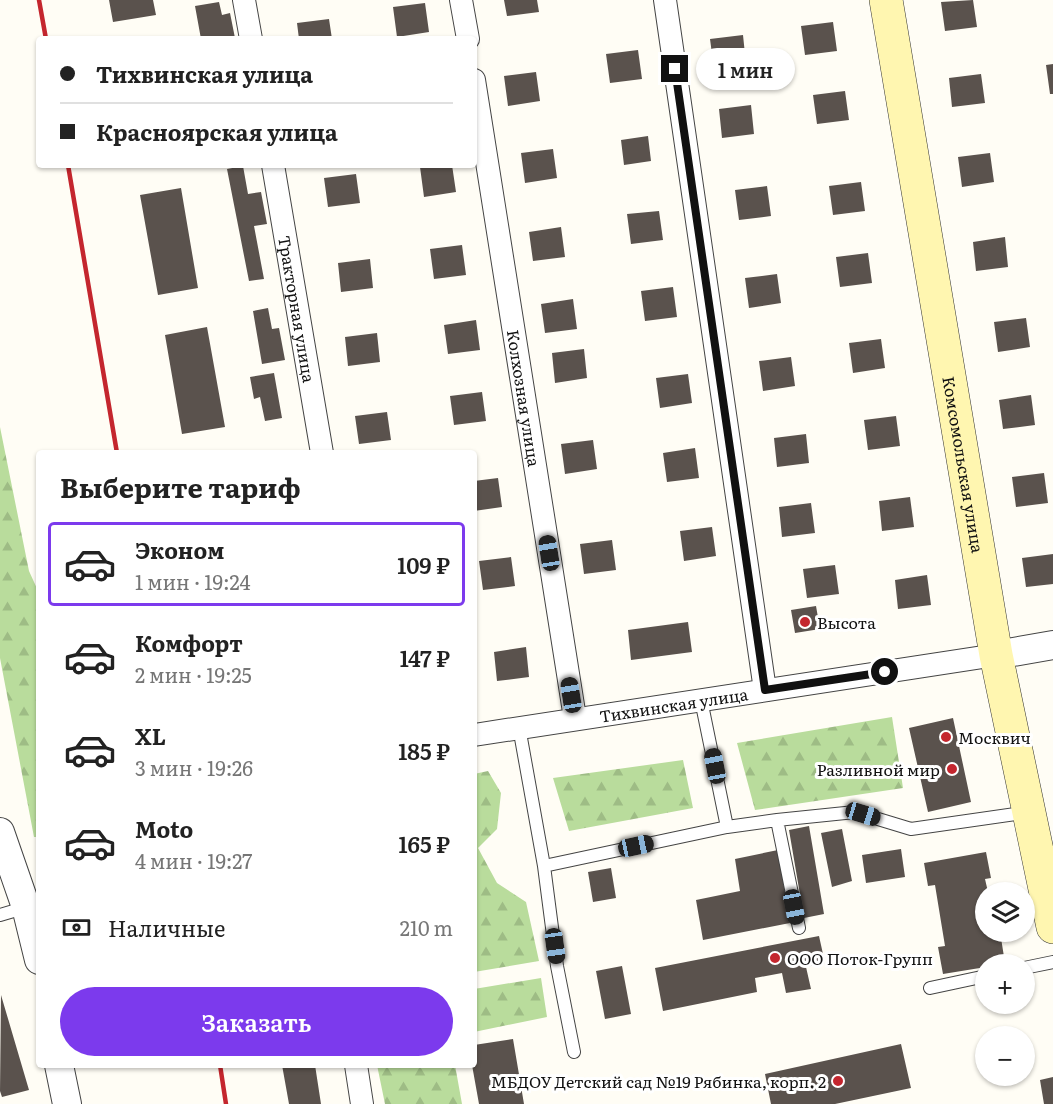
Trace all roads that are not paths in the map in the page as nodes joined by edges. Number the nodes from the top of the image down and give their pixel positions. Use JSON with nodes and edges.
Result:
{"nodes":[{"id":1,"x":244,"y":0,"type":"edge"},
{"id":2,"x":461,"y":0,"type":"edge"},
{"id":3,"x":665,"y":0,"type":"edge"},
{"id":4,"x":886,"y":0,"type":"edge"},
{"id":5,"x":250,"y":36,"type":"edge"},
{"id":6,"x":467,"y":36,"type":"edge"},
{"id":7,"x":477,"y":99,"type":"edge"},
{"id":8,"x":274,"y":168,"type":"edge"},
{"id":9,"x":321,"y":450,"type":"edge"},
{"id":10,"x":1053,"y":645,"type":"edge"},
{"id":11,"x":996,"y":655,"type":"junction"},
{"id":12,"x":765,"y":690,"type":"junction"},
{"id":13,"x":701,"y":700,"type":"junction"},
{"id":14,"x":575,"y":718,"type":"junction"},
{"id":15,"x":519,"y":727,"type":"junction"},
{"id":16,"x":477,"y":734,"type":"edge"},
{"id":17,"x":1029,"y":812,"type":"junction"},
{"id":18,"x":777,"y":820,"type":"junction"},
{"id":19,"x":728,"y":826,"type":"junction"},
{"id":20,"x":0,"y":832,"type":"edge"},
{"id":21,"x":544,"y":866,"type":"junction"},
{"id":22,"x":22,"y":908,"type":"edge"},
{"id":23,"x":1053,"y":927,"type":"edge"},
{"id":24,"x":799,"y":928,"type":"dead end"},
{"id":25,"x":36,"y":951,"type":"edge"},
{"id":26,"x":1053,"y":962,"type":"edge"},
{"id":27,"x":1035,"y":966,"type":"edge"},
{"id":28,"x":975,"y":978,"type":"edge"},
{"id":29,"x":930,"y":988,"type":"dead end"},
{"id":30,"x":574,"y":1052,"type":"dead end"},
{"id":31,"x":60,"y":1068,"type":"edge"},
{"id":32,"x":356,"y":1068,"type":"edge"},
{"id":33,"x":67,"y":1104,"type":"edge"},
{"id":34,"x":362,"y":1104,"type":"edge"}],
"edges":[{"from":1,"to":5,"type":"street"},
{"from":2,"to":6,"type":"street"},
{"from":3,"to":12,"type":"street"},
{"from":4,"to":11,"type":"main road","name":"Комсомольская улица"},
{"from":7,"to":14,"type":"street","name":"Колхозная улица"},
{"from":8,"to":9,"type":"street","name":"Тракторная улица"},
{"from":10,"to":11,"type":"street","name":"Тихвинская улица"},
{"from":11,"to":12,"type":"street","name":"Тихвинская улица"},
{"from":11,"to":17,"type":"main road","name":"Комсомольская улица"},
{"from":12,"to":13,"type":"street","name":"Тихвинская улица"},
{"from":13,"to":14,"type":"street","name":"Тихвинская улица"},
{"from":13,"to":19,"type":"lane"},
{"from":14,"to":15,"type":"street","name":"Тихвинская улица"},
{"from":15,"to":16,"type":"street","name":"Тихвинская улица"},
{"from":15,"to":21,"type":"lane"},
{"from":17,"to":18,"type":"lane"},
{"from":17,"to":23,"type":"main road","name":"Комсомольская улица"},
{"from":18,"to":19,"type":"lane"},
{"from":18,"to":24,"type":"lane"},
{"from":19,"to":21,"type":"lane"},
{"from":20,"to":22,"type":"street"},
{"from":21,"to":30,"type":"lane"},
{"from":22,"to":25,"type":"street"},
{"from":26,"to":27,"type":"lane"},
{"from":28,"to":29,"type":"lane"},
{"from":31,"to":33,"type":"street"},
{"from":32,"to":34,"type":"street"}]}
